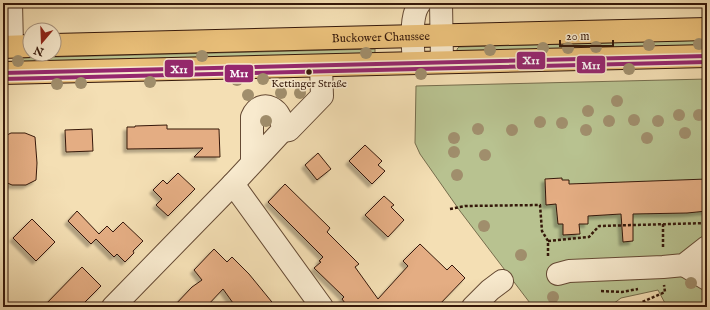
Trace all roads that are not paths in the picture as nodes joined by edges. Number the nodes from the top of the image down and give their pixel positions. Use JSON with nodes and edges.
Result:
{"nodes":[{"id":1,"x":11,"y":3,"type":"edge"},
{"id":2,"x":420,"y":3,"type":"edge"},
{"id":3,"x":441,"y":3,"type":"edge"},
{"id":4,"x":707,"y":29,"type":"edge"},
{"id":5,"x":413,"y":36,"type":"junction"},
{"id":6,"x":441,"y":36,"type":"junction"},
{"id":7,"x":62,"y":45,"type":"edge"},
{"id":8,"x":15,"y":46,"type":"edge"},
{"id":9,"x":707,"y":56,"type":"edge"},
{"id":10,"x":442,"y":62,"type":"junction"},
{"id":11,"x":414,"y":63,"type":"junction"},
{"id":12,"x":321,"y":66,"type":"junction"},
{"id":13,"x":3,"y":74,"type":"edge"},
{"id":14,"x":282,"y":131,"type":"junction"},
{"id":15,"x":252,"y":163,"type":"junction"},
{"id":16,"x":233,"y":184,"type":"junction"},
{"id":17,"x":707,"y":247,"type":"edge"},
{"id":18,"x":684,"y":265,"type":"junction"},
{"id":19,"x":553,"y":268,"type":"road end"},
{"id":20,"x":707,"y":279,"type":"edge"},
{"id":21,"x":502,"y":281,"type":"dead end"},
{"id":22,"x":118,"y":305,"type":"edge"},
{"id":23,"x":322,"y":307,"type":"edge"},
{"id":24,"x":473,"y":307,"type":"edge"}],
"edges":[{"from":1,"to":8,"type":"street"},
{"from":2,"to":5,"type":"street"},
{"from":3,"to":6,"type":"street"},
{"from":4,"to":6,"type":"main road","name":"Buckower Chaussee"},
{"from":5,"to":6,"type":"main road","name":"Buckower Chaussee"},
{"from":5,"to":7,"type":"main road","name":"Buckower Chaussee"},
{"from":5,"to":11,"type":"street"},
{"from":6,"to":10,"type":"street"},
{"from":9,"to":10,"type":"main road"},
{"from":10,"to":11,"type":"main road"},
{"from":11,"to":12,"type":"main road"},
{"from":12,"to":13,"type":"main road"},
{"from":12,"to":14,"type":"street"},
{"from":14,"to":15,"type":"street"},
{"from":14,"to":15,"type":"street"},
{"from":15,"to":16,"type":"street"},
{"from":16,"to":22,"type":"street"},
{"from":16,"to":23,"type":"street"},
{"from":17,"to":18,"type":"street"},
{"from":18,"to":19,"type":"street"},
{"from":18,"to":20,"type":"street"},
{"from":21,"to":24,"type":"street"}]}
